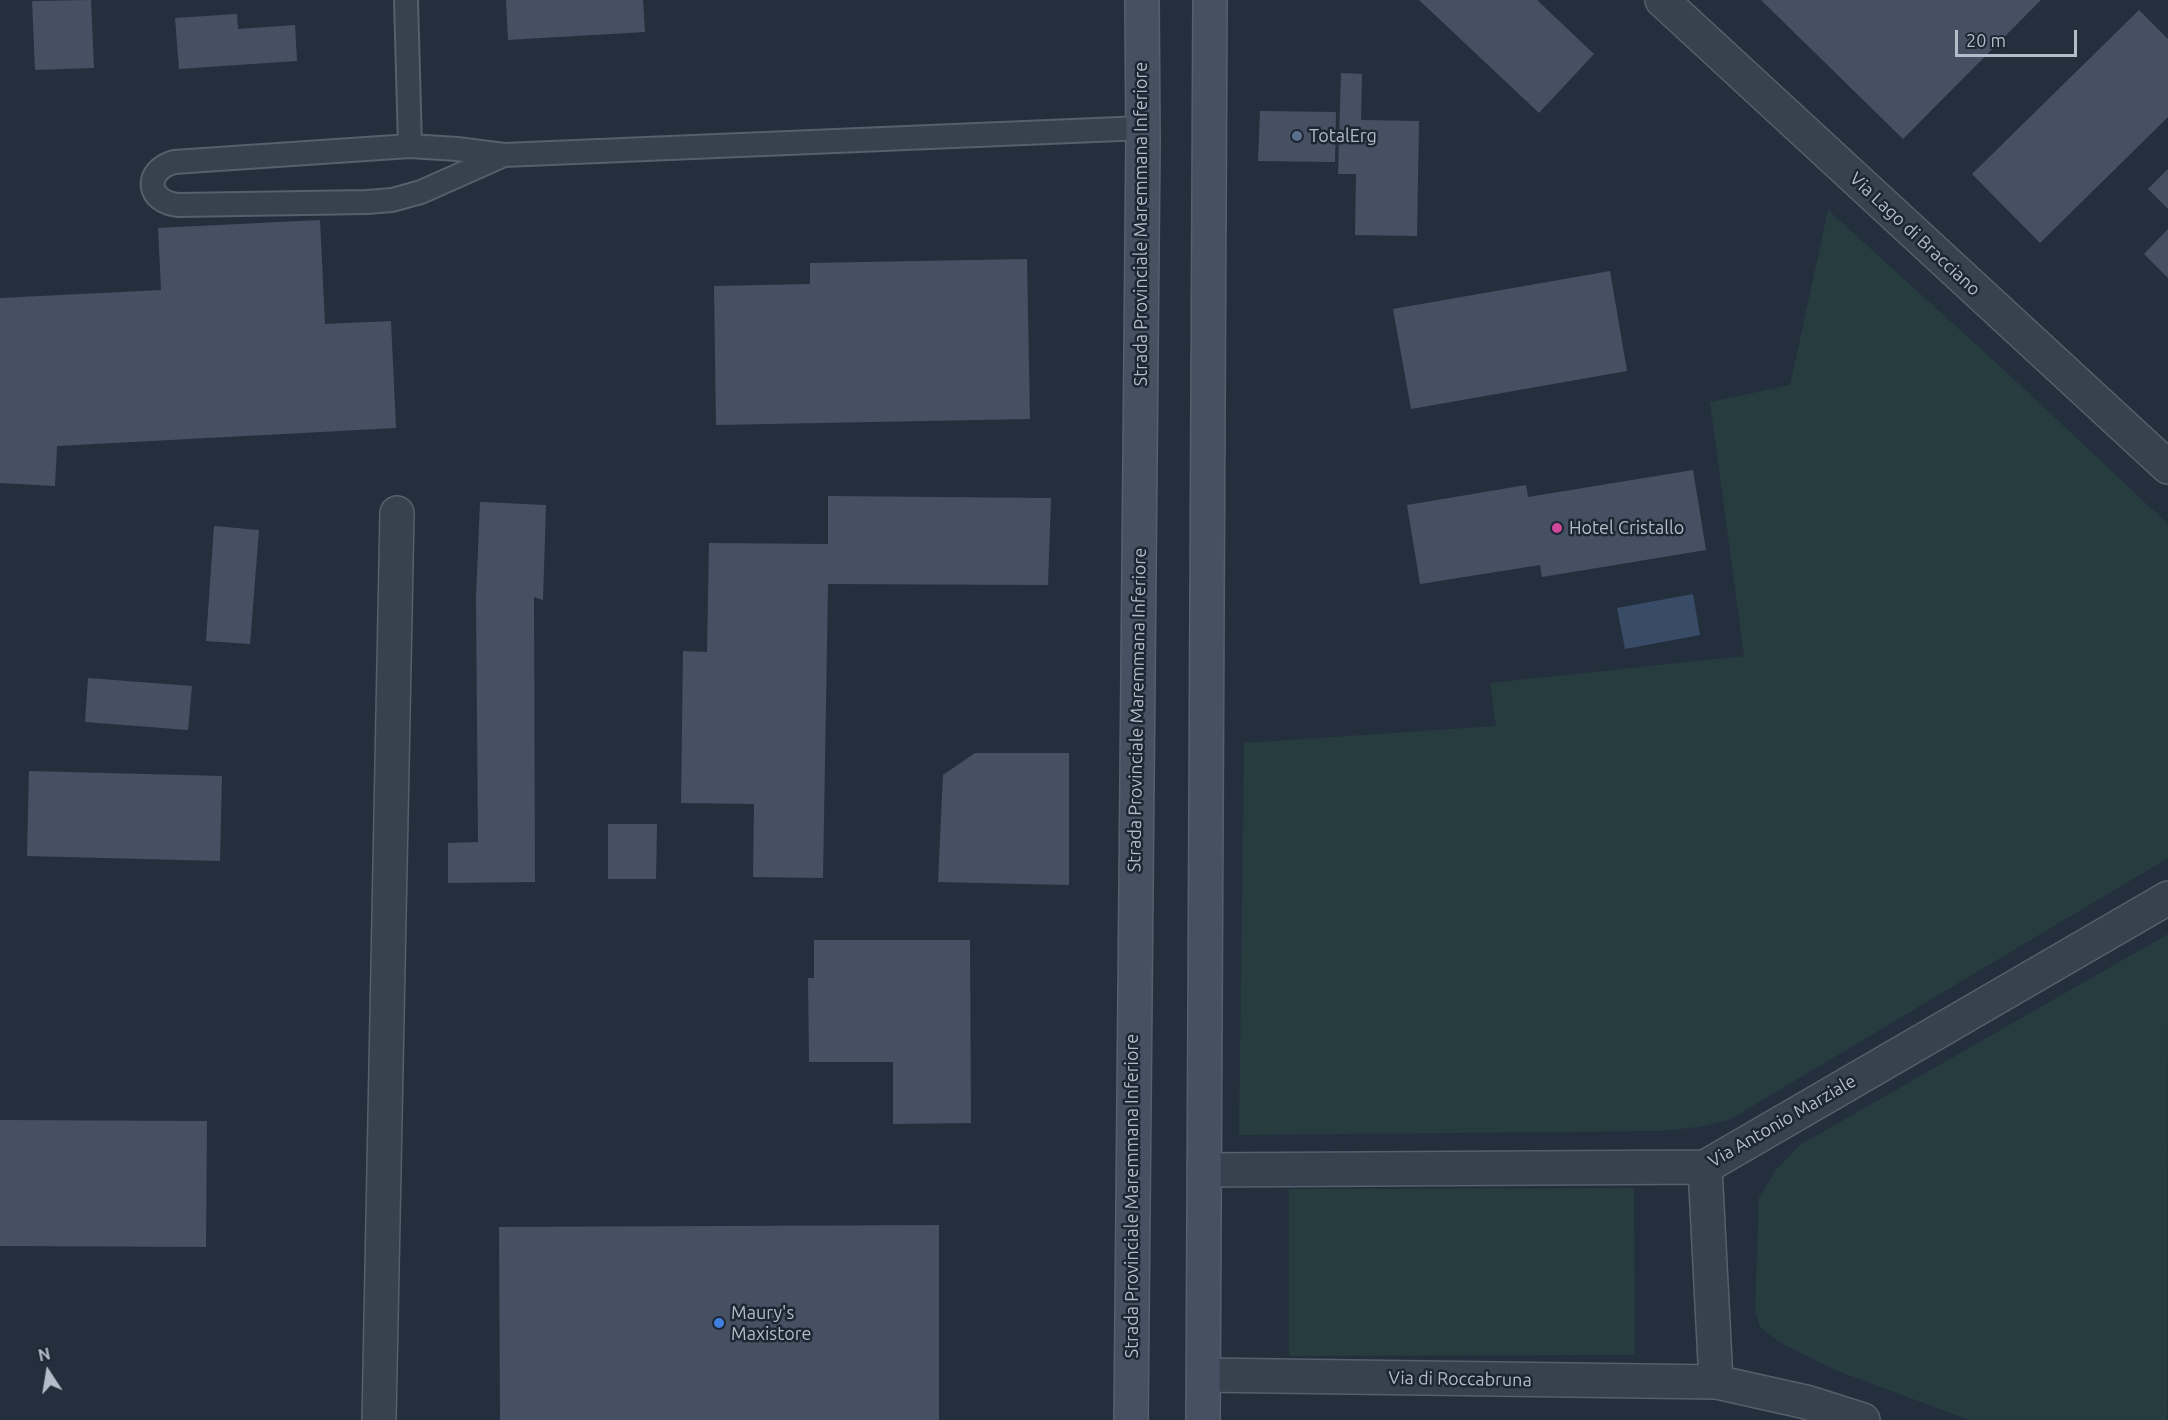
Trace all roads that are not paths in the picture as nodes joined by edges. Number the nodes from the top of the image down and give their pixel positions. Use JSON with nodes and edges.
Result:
{"nodes":[{"id":1,"x":406,"y":0,"type":"edge"},
{"id":2,"x":1142,"y":0,"type":"edge"},
{"id":3,"x":1210,"y":0,"type":"edge"},
{"id":4,"x":1662,"y":0,"type":"edge"},
{"id":5,"x":1143,"y":128,"type":"junction"},
{"id":6,"x":410,"y":146,"type":"junction"},
{"id":7,"x":504,"y":155,"type":"junction"},
{"id":8,"x":2168,"y":467,"type":"edge"},
{"id":9,"x":397,"y":513,"type":"dead end"},
{"id":10,"x":2168,"y":898,"type":"edge"},
{"id":11,"x":1705,"y":1167,"type":"junction"},
{"id":12,"x":1204,"y":1170,"type":"junction"},
{"id":13,"x":1204,"y":1375,"type":"junction"},
{"id":14,"x":1716,"y":1382,"type":"junction"},
{"id":15,"x":379,"y":1420,"type":"edge"},
{"id":16,"x":1131,"y":1420,"type":"edge"},
{"id":17,"x":1203,"y":1420,"type":"edge"},
{"id":18,"x":1863,"y":1420,"type":"edge"}],
"edges":[{"from":1,"to":6,"type":"lane"},
{"from":2,"to":5,"type":"main road","name":"Strada Provinciale Maremmana Inferiore"},
{"from":3,"to":12,"type":"main road"},
{"from":4,"to":8,"type":"street","name":"Via Lago di Bracciano"},
{"from":5,"to":7,"type":"lane"},
{"from":5,"to":16,"type":"main road","name":"Strada Provinciale Maremmana Inferiore"},
{"from":6,"to":7,"type":"lane"},
{"from":6,"to":7,"type":"lane"},
{"from":9,"to":15,"type":"street"},
{"from":10,"to":11,"type":"street","name":"Via Antonio Marziale"},
{"from":11,"to":12,"type":"street","name":"Via Antonio Marziale"},
{"from":11,"to":14,"type":"street"},
{"from":12,"to":13,"type":"main road"},
{"from":13,"to":14,"type":"street","name":"Via di Roccabruna"},
{"from":13,"to":17,"type":"main road"},
{"from":14,"to":18,"type":"street","name":"Via di Roccabruna"}]}
